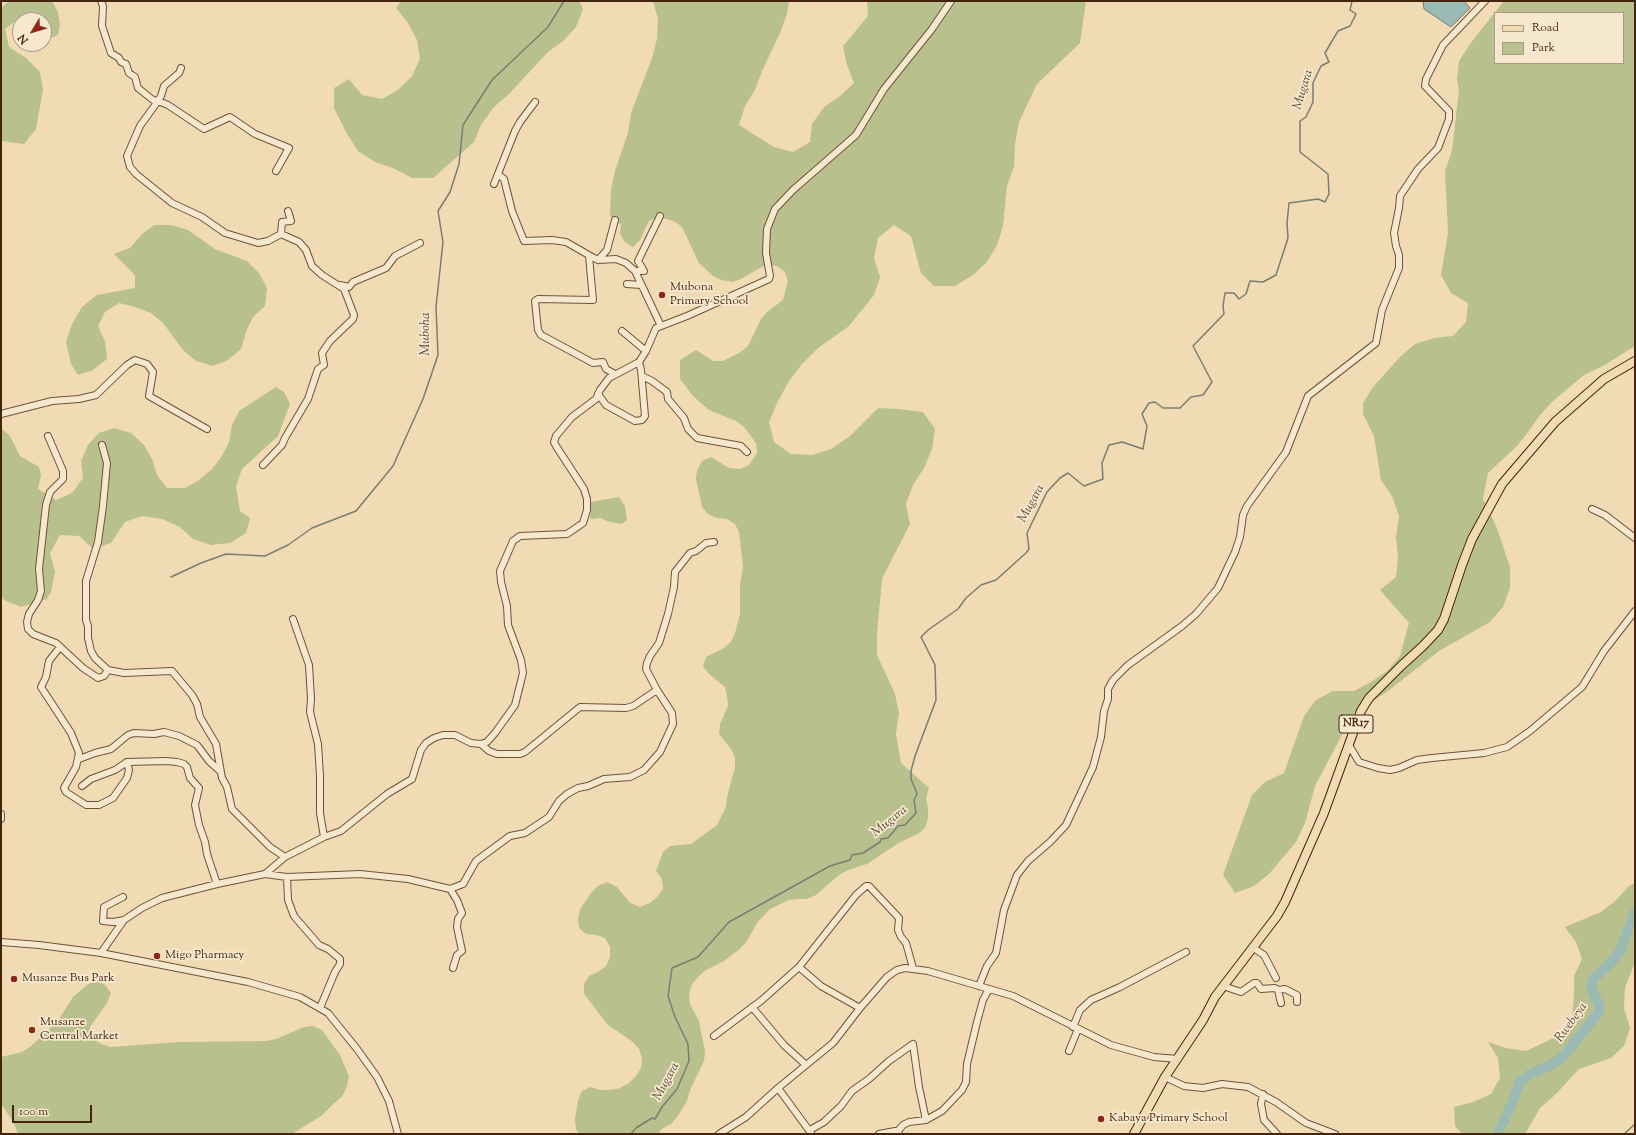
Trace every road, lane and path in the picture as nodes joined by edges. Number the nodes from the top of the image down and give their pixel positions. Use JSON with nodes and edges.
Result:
{"nodes":[{"id":1,"x":101,"y":1,"type":"edge"},
{"id":2,"x":951,"y":1,"type":"edge"},
{"id":3,"x":1484,"y":1,"type":"edge"},
{"id":4,"x":181,"y":68,"type":"dead end"},
{"id":5,"x":158,"y":101,"type":"junction"},
{"id":6,"x":535,"y":102,"type":"dead end"},
{"id":7,"x":276,"y":171,"type":"dead end"},
{"id":8,"x":498,"y":174,"type":"junction"},
{"id":9,"x":494,"y":184,"type":"dead end"},
{"id":10,"x":288,"y":211,"type":"dead end"},
{"id":11,"x":660,"y":216,"type":"dead end"},
{"id":12,"x":615,"y":220,"type":"dead end"},
{"id":13,"x":281,"y":234,"type":"junction"},
{"id":14,"x":420,"y":243,"type":"dead end"},
{"id":15,"x":589,"y":256,"type":"junction"},
{"id":16,"x":598,"y":260,"type":"junction"},
{"id":17,"x":635,"y":271,"type":"junction"},
{"id":18,"x":335,"y":284,"type":"junction"},
{"id":19,"x":627,"y":284,"type":"dead end"},
{"id":20,"x":642,"y":285,"type":"junction"},
{"id":21,"x":661,"y":326,"type":"junction"},
{"id":22,"x":622,"y":331,"type":"dead end"},
{"id":23,"x":646,"y":351,"type":"junction"},
{"id":24,"x":1635,"y":361,"type":"edge"},
{"id":25,"x":639,"y":362,"type":"junction"},
{"id":26,"x":615,"y":374,"type":"junction"},
{"id":27,"x":642,"y":376,"type":"junction"},
{"id":28,"x":598,"y":394,"type":"junction"},
{"id":29,"x":1,"y":414,"type":"edge"},
{"id":30,"x":207,"y":429,"type":"dead end"},
{"id":31,"x":48,"y":436,"type":"dead end"},
{"id":32,"x":102,"y":445,"type":"dead end"},
{"id":33,"x":747,"y":452,"type":"dead end"},
{"id":34,"x":263,"y":465,"type":"dead end"},
{"id":35,"x":1592,"y":509,"type":"dead end"},
{"id":36,"x":1635,"y":538,"type":"edge"},
{"id":37,"x":714,"y":542,"type":"dead end"},
{"id":38,"x":1635,"y":611,"type":"edge"},
{"id":39,"x":293,"y":619,"type":"dead end"},
{"id":40,"x":60,"y":646,"type":"junction"},
{"id":41,"x":108,"y":670,"type":"junction"},
{"id":42,"x":657,"y":690,"type":"junction"},
{"id":43,"x":481,"y":744,"type":"junction"},
{"id":44,"x":1349,"y":745,"type":"junction"},
{"id":45,"x":79,"y":759,"type":"junction"},
{"id":46,"x":127,"y":762,"type":"junction"},
{"id":47,"x":221,"y":772,"type":"junction"},
{"id":48,"x":82,"y":786,"type":"dead end"},
{"id":49,"x":1,"y":814,"type":"edge"},
{"id":50,"x":1,"y":819,"type":"edge"},
{"id":51,"x":324,"y":837,"type":"junction"},
{"id":52,"x":285,"y":857,"type":"junction"},
{"id":53,"x":265,"y":874,"type":"junction"},
{"id":54,"x":287,"y":877,"type":"junction"},
{"id":55,"x":217,"y":884,"type":"junction"},
{"id":56,"x":450,"y":889,"type":"junction"},
{"id":57,"x":123,"y":897,"type":"dead end"},
{"id":58,"x":124,"y":920,"type":"junction"},
{"id":59,"x":1,"y":942,"type":"edge"},
{"id":60,"x":1252,"y":947,"type":"junction"},
{"id":61,"x":1186,"y":952,"type":"dead end"},
{"id":62,"x":101,"y":953,"type":"junction"},
{"id":63,"x":799,"y":967,"type":"junction"},
{"id":64,"x":453,"y":968,"type":"dead end"},
{"id":65,"x":913,"y":968,"type":"junction"},
{"id":66,"x":1276,"y":978,"type":"dead end"},
{"id":67,"x":979,"y":986,"type":"junction"},
{"id":68,"x":1223,"y":986,"type":"junction"},
{"id":69,"x":989,"y":989,"type":"junction"},
{"id":70,"x":1278,"y":990,"type":"junction"},
{"id":71,"x":1297,"y":1002,"type":"dead end"},
{"id":72,"x":1281,"y":1003,"type":"dead end"},
{"id":73,"x":752,"y":1007,"type":"junction"},
{"id":74,"x":320,"y":1008,"type":"junction"},
{"id":75,"x":860,"y":1008,"type":"junction"},
{"id":76,"x":1076,"y":1028,"type":"junction"},
{"id":77,"x":714,"y":1036,"type":"dead end"},
{"id":78,"x":1069,"y":1051,"type":"dead end"},
{"id":79,"x":1178,"y":1059,"type":"junction"},
{"id":80,"x":806,"y":1065,"type":"junction"},
{"id":81,"x":1165,"y":1077,"type":"junction"},
{"id":82,"x":778,"y":1088,"type":"junction"},
{"id":83,"x":1263,"y":1094,"type":"junction"},
{"id":84,"x":926,"y":1120,"type":"junction"},
{"id":85,"x":811,"y":1132,"type":"edge"},
{"id":86,"x":898,"y":1133,"type":"edge"},
{"id":87,"x":398,"y":1134,"type":"edge"},
{"id":88,"x":719,"y":1134,"type":"edge"},
{"id":89,"x":880,"y":1134,"type":"edge"},
{"id":90,"x":1134,"y":1134,"type":"edge"},
{"id":91,"x":1277,"y":1134,"type":"edge"},
{"id":92,"x":1335,"y":1134,"type":"edge"}],
"edges":[{"from":1,"to":5,"type":"street"},
{"from":2,"to":21,"type":"street"},
{"from":3,"to":67,"type":"street"},
{"from":4,"to":5,"type":"street"},
{"from":5,"to":7,"type":"street"},
{"from":5,"to":13,"type":"street"},
{"from":6,"to":8,"type":"street"},
{"from":8,"to":9,"type":"street"},
{"from":8,"to":15,"type":"street"},
{"from":10,"to":13,"type":"street"},
{"from":11,"to":17,"type":"street"},
{"from":12,"to":16,"type":"street"},
{"from":13,"to":18,"type":"street"},
{"from":14,"to":18,"type":"street"},
{"from":15,"to":16,"type":"street"},
{"from":15,"to":26,"type":"street"},
{"from":16,"to":17,"type":"street"},
{"from":17,"to":20,"type":"street"},
{"from":18,"to":34,"type":"street"},
{"from":19,"to":20,"type":"street"},
{"from":20,"to":21,"type":"street"},
{"from":21,"to":23,"type":"street"},
{"from":22,"to":23,"type":"street"},
{"from":23,"to":25,"type":"street"},
{"from":24,"to":44,"type":"main road","number":"NR17"},
{"from":25,"to":26,"type":"street"},
{"from":25,"to":27,"type":"street"},
{"from":26,"to":28,"type":"street"},
{"from":27,"to":28,"type":"street"},
{"from":27,"to":33,"type":"street"},
{"from":28,"to":43,"type":"street"},
{"from":29,"to":30,"type":"street"},
{"from":31,"to":40,"type":"street"},
{"from":32,"to":41,"type":"street"},
{"from":35,"to":36,"type":"street"},
{"from":37,"to":42,"type":"street"},
{"from":38,"to":44,"type":"street"},
{"from":39,"to":51,"type":"street"},
{"from":40,"to":41,"type":"street"},
{"from":40,"to":45,"type":"street"},
{"from":41,"to":47,"type":"street"},
{"from":42,"to":43,"type":"street"},
{"from":42,"to":56,"type":"street"},
{"from":43,"to":51,"type":"street"},
{"from":44,"to":60,"type":"main road","number":"NR17"},
{"from":45,"to":46,"type":"street"},
{"from":45,"to":47,"type":"street"},
{"from":46,"to":48,"type":"street"},
{"from":46,"to":55,"type":"street"},
{"from":47,"to":52,"type":"street"},
{"from":49,"to":50,"type":"street"},
{"from":51,"to":52,"type":"street"},
{"from":52,"to":53,"type":"street"},
{"from":53,"to":54,"type":"street"},
{"from":53,"to":55,"type":"street"},
{"from":54,"to":56,"type":"street"},
{"from":54,"to":74,"type":"street"},
{"from":55,"to":58,"type":"street"},
{"from":56,"to":64,"type":"street"},
{"from":57,"to":58,"type":"street"},
{"from":58,"to":62,"type":"street"},
{"from":59,"to":62,"type":"street"},
{"from":60,"to":66,"type":"street"},
{"from":60,"to":68,"type":"main road","number":"NR17"},
{"from":61,"to":76,"type":"street"},
{"from":62,"to":74,"type":"street"},
{"from":63,"to":65,"type":"street"},
{"from":63,"to":73,"type":"street"},
{"from":63,"to":75,"type":"street"},
{"from":65,"to":67,"type":"street"},
{"from":65,"to":75,"type":"street"},
{"from":67,"to":69,"type":"street"},
{"from":68,"to":70,"type":"street"},
{"from":68,"to":79,"type":"main road","number":"NR17"},
{"from":69,"to":76,"type":"street"},
{"from":69,"to":84,"type":"street"},
{"from":70,"to":71,"type":"street"},
{"from":70,"to":72,"type":"street"},
{"from":73,"to":77,"type":"street"},
{"from":73,"to":80,"type":"street"},
{"from":74,"to":87,"type":"street"},
{"from":75,"to":80,"type":"street"},
{"from":76,"to":78,"type":"street"},
{"from":76,"to":79,"type":"street"},
{"from":79,"to":81,"type":"main road","number":"NR17"},
{"from":80,"to":82,"type":"street"},
{"from":81,"to":83,"type":"street"},
{"from":81,"to":90,"type":"main road","number":"NR17"},
{"from":82,"to":85,"type":"street"},
{"from":82,"to":88,"type":"street"},
{"from":83,"to":91,"type":"street"},
{"from":83,"to":92,"type":"street"},
{"from":84,"to":85,"type":"street"},
{"from":84,"to":86,"type":"street"},
{"from":86,"to":89,"type":"street"}]}
